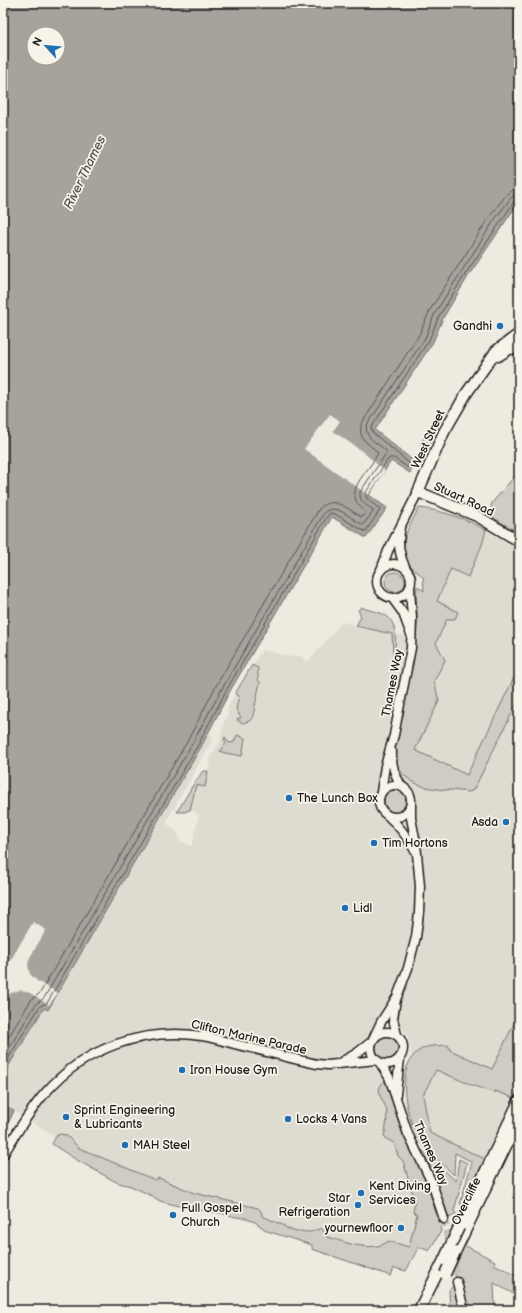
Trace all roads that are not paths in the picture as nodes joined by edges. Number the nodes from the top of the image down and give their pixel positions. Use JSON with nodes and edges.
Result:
{"nodes":[{"id":1,"x":519,"y":334,"type":"edge"},
{"id":2,"x":519,"y":348,"type":"edge"},
{"id":3,"x":486,"y":366,"type":"junction"},
{"id":4,"x":418,"y":492,"type":"junction"},
{"id":5,"x":400,"y":527,"type":"junction"},
{"id":6,"x":519,"y":542,"type":"edge"},
{"id":7,"x":407,"y":569,"type":"junction"},
{"id":8,"x":382,"y":570,"type":"junction"},
{"id":9,"x":410,"y":589,"type":"junction"},
{"id":10,"x":392,"y":598,"type":"junction"},
{"id":11,"x":411,"y":634,"type":"junction"},
{"id":12,"x":394,"y":735,"type":"junction"},
{"id":13,"x":402,"y":786,"type":"junction"},
{"id":14,"x":381,"y":792,"type":"junction"},
{"id":15,"x":411,"y":804,"type":"junction"},
{"id":16,"x":388,"y":816,"type":"junction"},
{"id":17,"x":416,"y":851,"type":"junction"},
{"id":18,"x":397,"y":997,"type":"junction"},
{"id":19,"x":397,"y":1035,"type":"junction"},
{"id":20,"x":372,"y":1040,"type":"junction"},
{"id":21,"x":400,"y":1058,"type":"junction"},
{"id":22,"x":378,"y":1062,"type":"junction"},
{"id":23,"x":336,"y":1064,"type":"junction"},
{"id":24,"x":396,"y":1097,"type":"junction"},
{"id":25,"x":519,"y":1101,"type":"edge"},
{"id":26,"x":519,"y":1112,"type":"edge"},
{"id":27,"x":519,"y":1119,"type":"edge"},
{"id":28,"x":494,"y":1153,"type":"junction"},
{"id":29,"x":3,"y":1155,"type":"edge"},
{"id":30,"x":444,"y":1219,"type":"tunnel mouth"},
{"id":31,"x":461,"y":1232,"type":"junction"},
{"id":32,"x":456,"y":1282,"type":"tunnel mouth"},
{"id":33,"x":432,"y":1292,"type":"junction"},
{"id":34,"x":420,"y":1310,"type":"edge"},
{"id":35,"x":427,"y":1310,"type":"edge"},
{"id":36,"x":464,"y":1310,"type":"edge"}],
"edges":[{"from":1,"to":3,"type":"main road","name":"West Street"},
{"from":2,"to":3,"type":"main road","name":"West Street"},
{"from":3,"to":4,"type":"main road","name":"West Street"},
{"from":4,"to":5,"type":"street","name":"West Street"},
{"from":4,"to":6,"type":"main road","name":"Stuart Road"},
{"from":5,"to":7,"type":"street","name":"West Street"},
{"from":5,"to":8,"type":"street","name":"West Street"},
{"from":7,"to":8,"type":"street"},
{"from":7,"to":9,"type":"street"},
{"from":8,"to":10,"type":"street"},
{"from":9,"to":10,"type":"street"},
{"from":9,"to":11,"type":"street","name":"Thames Way"},
{"from":10,"to":11,"type":"street","name":"Thames Way"},
{"from":11,"to":12,"type":"street","name":"Thames Way"},
{"from":12,"to":13,"type":"street","name":"Thames Way"},
{"from":12,"to":14,"type":"street","name":"Thames Way"},
{"from":13,"to":14,"type":"street"},
{"from":13,"to":15,"type":"street"},
{"from":14,"to":16,"type":"street"},
{"from":15,"to":16,"type":"street"},
{"from":15,"to":17,"type":"street"},
{"from":16,"to":17,"type":"street"},
{"from":17,"to":18,"type":"street"},
{"from":18,"to":19,"type":"street"},
{"from":18,"to":20,"type":"street"},
{"from":19,"to":20,"type":"street"},
{"from":19,"to":21,"type":"street"},
{"from":20,"to":22,"type":"street"},
{"from":20,"to":23,"type":"street","name":"Clifton Marine Parade"},
{"from":21,"to":22,"type":"street"},
{"from":21,"to":24,"type":"street","name":"Thames Way"},
{"from":22,"to":23,"type":"street","name":"Clifton Marine Parade"},
{"from":22,"to":24,"type":"street","name":"Thames Way"},
{"from":23,"to":29,"type":"street","name":"Clifton Marine Parade"},
{"from":24,"to":30,"type":"street","name":"Thames Way"},
{"from":25,"to":28,"type":"main road","name":"Overcliffe"},
{"from":26,"to":28,"type":"main road","name":"Overcliffe"},
{"from":27,"to":31,"type":"main road","name":"Overcliffe"},
{"from":28,"to":31,"type":"main road","name":"Overcliffe"},
{"from":31,"to":33,"type":"main road","name":"Overcliffe","bridge":true},
{"from":31,"to":33,"type":"main road","name":"Overcliffe","bridge":true},
{"from":32,"to":36,"type":"street"},
{"from":33,"to":34,"type":"main road"},
{"from":33,"to":35,"type":"main road"}]}
